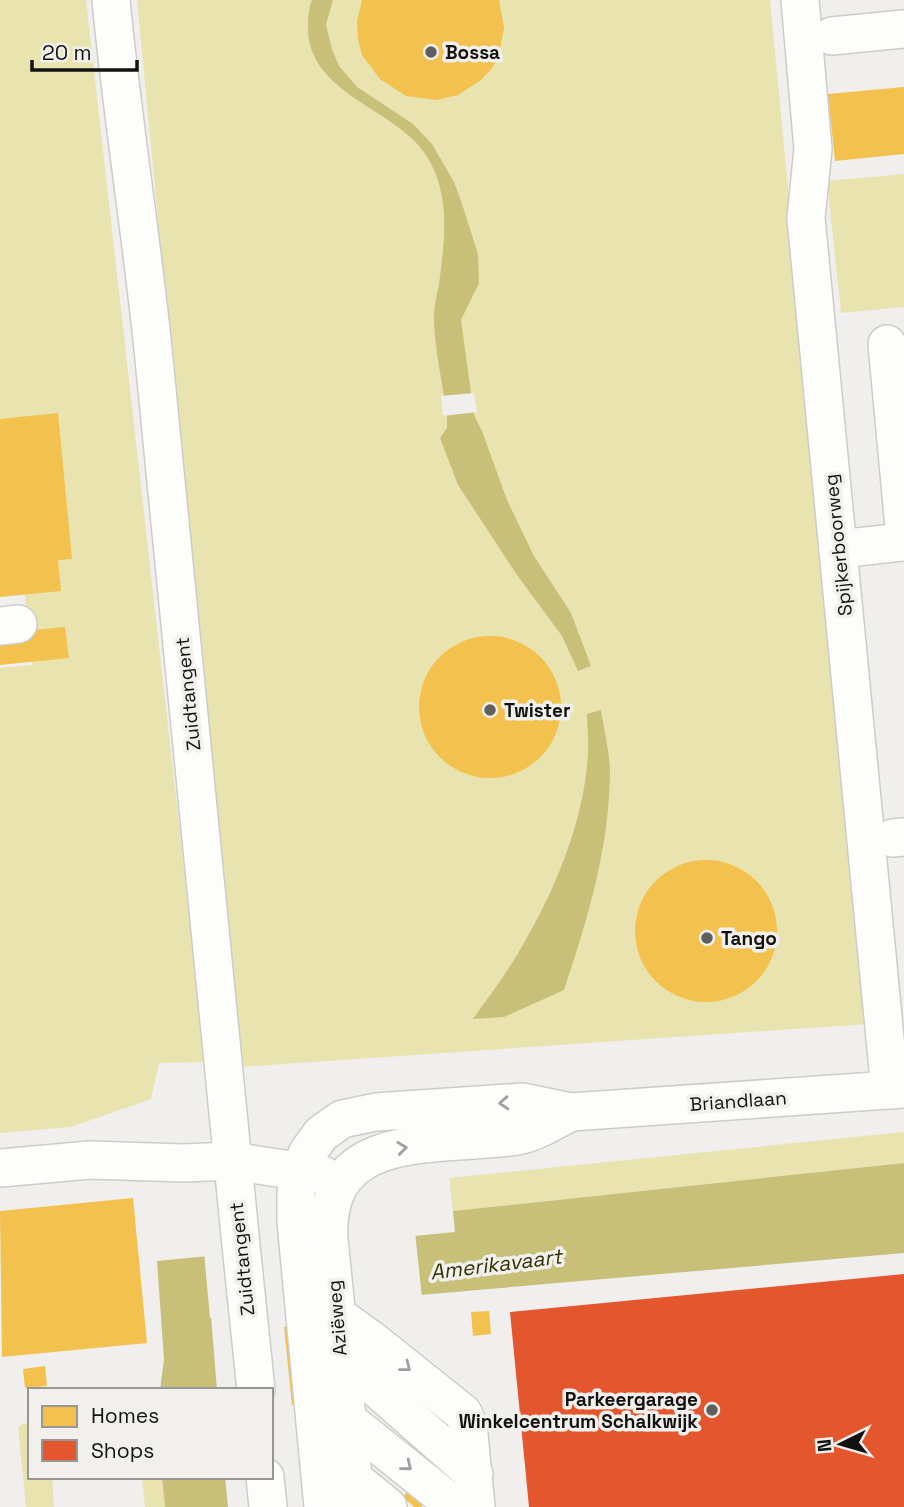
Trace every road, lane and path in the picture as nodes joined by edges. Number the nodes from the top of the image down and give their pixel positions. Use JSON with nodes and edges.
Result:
{"nodes":[{"id":1,"x":111,"y":0,"type":"edge"},
{"id":2,"x":800,"y":0,"type":"edge"},
{"id":3,"x":904,"y":29,"type":"edge"},
{"id":4,"x":832,"y":36,"type":"dead end"},
{"id":5,"x":887,"y":344,"type":"dead end"},
{"id":6,"x":904,"y":527,"type":"edge"},
{"id":7,"x":904,"y":542,"type":"edge"},
{"id":8,"x":838,"y":549,"type":"junction"},
{"id":9,"x":897,"y":1089,"type":"edge"},
{"id":10,"x":571,"y":1112,"type":"junction"},
{"id":11,"x":232,"y":1161,"type":"junction"},
{"id":12,"x":0,"y":1168,"type":"edge"},
{"id":13,"x":300,"y":1171,"type":"junction"},
{"id":14,"x":344,"y":1178,"type":"junction"},
{"id":15,"x":314,"y":1240,"type":"junction"},
{"id":16,"x":256,"y":1388,"type":"edge"},
{"id":17,"x":343,"y":1406,"type":"edge"},
{"id":18,"x":265,"y":1479,"type":"edge"},
{"id":19,"x":475,"y":1491,"type":"edge"},
{"id":20,"x":268,"y":1507,"type":"edge"},
{"id":21,"x":456,"y":1507,"type":"edge"}],
"edges":[{"from":1,"to":11,"type":"street","name":"Zuidtangent"},
{"from":2,"to":8,"type":"street","name":"Spijkerboorweg"},
{"from":3,"to":4,"type":"street"},
{"from":5,"to":6,"type":"street"},
{"from":7,"to":8,"type":"street"},
{"from":8,"to":9,"type":"street","name":"Spijkerboorweg"},
{"from":9,"to":10,"type":"street","name":"Briandlaan"},
{"from":10,"to":13,"type":"street","name":"Briandlaan","one_way":true},
{"from":14,"to":10,"type":"street","name":"Briandlaan","one_way":true},
{"from":11,"to":12,"type":"street"},
{"from":11,"to":13,"type":"street"},
{"from":11,"to":16,"type":"street","name":"Zuidtangent"},
{"from":13,"to":14,"type":"street"},
{"from":13,"to":15,"type":"street","name":"Aziëweg"},
{"from":14,"to":15,"type":"street","name":"Aziëweg"},
{"from":15,"to":17,"type":"street","name":"Aziëweg"},
{"from":17,"to":19,"type":"street","one_way":true},
{"from":17,"to":21,"type":"street","one_way":true},
{"from":18,"to":20,"type":"street"}]}
